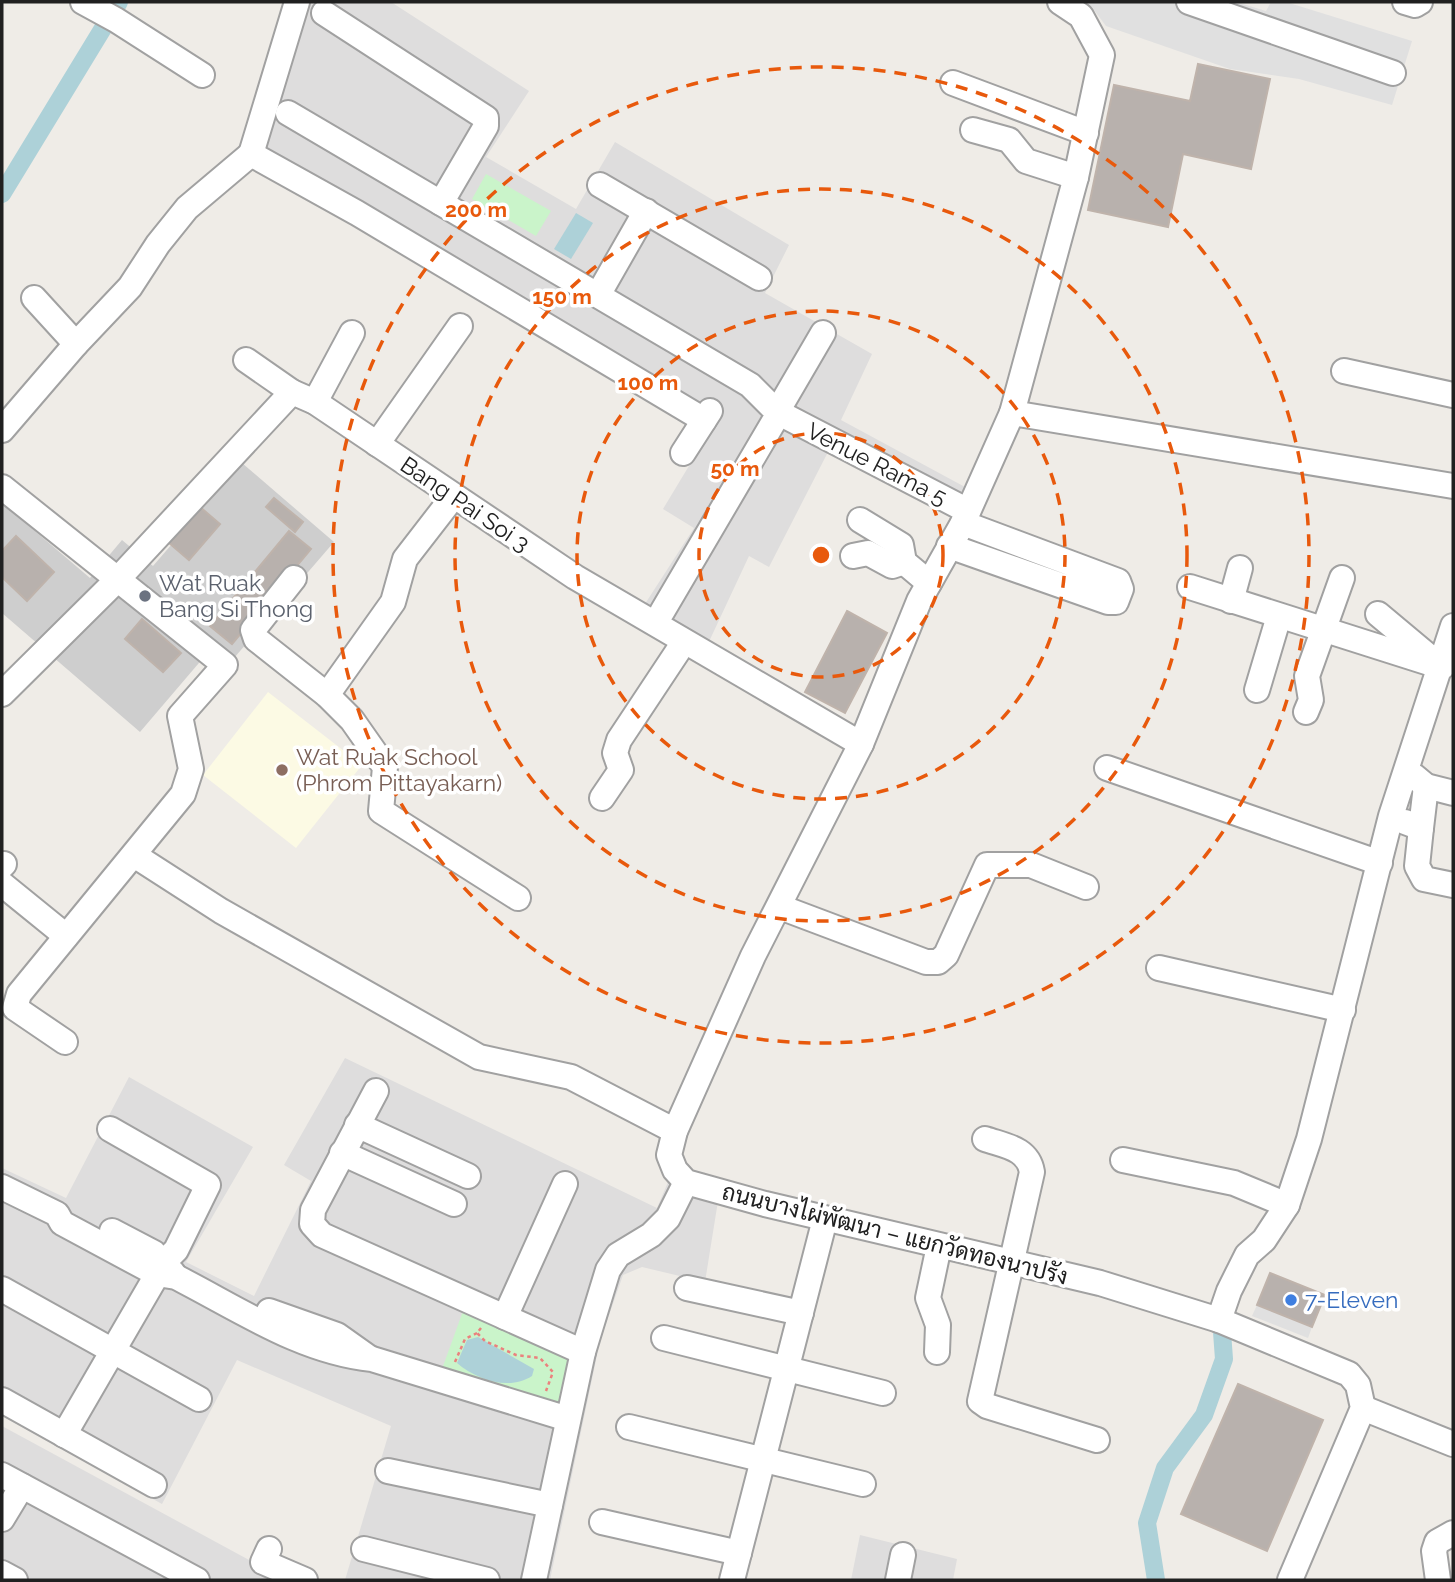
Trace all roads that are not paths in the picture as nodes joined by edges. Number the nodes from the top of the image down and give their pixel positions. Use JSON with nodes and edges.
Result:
{"nodes":[{"id":1,"x":297,"y":2,"type":"edge"},
{"id":2,"x":1060,"y":2,"type":"edge"},
{"id":3,"x":1189,"y":2,"type":"edge"},
{"id":4,"x":1405,"y":2,"type":"edge"},
{"id":5,"x":1420,"y":2,"type":"edge"},
{"id":6,"x":99,"y":11,"type":"edge"},
{"id":7,"x":324,"y":13,"type":"dead end"},
{"id":8,"x":1393,"y":73,"type":"dead end"},
{"id":9,"x":202,"y":75,"type":"dead end"},
{"id":10,"x":953,"y":83,"type":"dead end"},
{"id":11,"x":288,"y":113,"type":"dead end"},
{"id":12,"x":973,"y":130,"type":"dead end"},
{"id":13,"x":1086,"y":133,"type":"junction"},
{"id":14,"x":250,"y":154,"type":"junction"},
{"id":15,"x":1076,"y":177,"type":"junction"},
{"id":16,"x":600,"y":185,"type":"dead end"},
{"id":17,"x":441,"y":203,"type":"junction"},
{"id":18,"x":646,"y":211,"type":"junction"},
{"id":19,"x":759,"y":278,"type":"dead end"},
{"id":20,"x":598,"y":295,"type":"junction"},
{"id":21,"x":34,"y":298,"type":"dead end"},
{"id":22,"x":460,"y":326,"type":"dead end"},
{"id":23,"x":352,"y":333,"type":"dead end"},
{"id":24,"x":822,"y":333,"type":"dead end"},
{"id":25,"x":76,"y":344,"type":"junction"},
{"id":26,"x":246,"y":360,"type":"dead end"},
{"id":27,"x":1344,"y":371,"type":"dead end"},
{"id":28,"x":292,"y":392,"type":"junction"},
{"id":29,"x":1453,"y":395,"type":"edge"},
{"id":30,"x":315,"y":402,"type":"junction"},
{"id":31,"x":778,"y":413,"type":"junction"},
{"id":32,"x":1012,"y":413,"type":"junction"},
{"id":33,"x":2,"y":430,"type":"edge"},
{"id":34,"x":377,"y":444,"type":"junction"},
{"id":35,"x":683,"y":453,"type":"dead end"},
{"id":36,"x":1453,"y":486,"type":"edge"},
{"id":37,"x":2,"y":487,"type":"edge"},
{"id":38,"x":453,"y":497,"type":"junction"},
{"id":39,"x":965,"y":517,"type":"junction"},
{"id":40,"x":860,"y":520,"type":"dead end"},
{"id":41,"x":950,"y":546,"type":"junction"},
{"id":42,"x":853,"y":556,"type":"dead end"},
{"id":43,"x":904,"y":562,"type":"junction"},
{"id":44,"x":1240,"y":568,"type":"dead end"},
{"id":45,"x":294,"y":578,"type":"dead end"},
{"id":46,"x":1342,"y":578,"type":"dead end"},
{"id":47,"x":117,"y":580,"type":"junction"},
{"id":48,"x":929,"y":583,"type":"junction"},
{"id":49,"x":1190,"y":587,"type":"dead end"},
{"id":50,"x":1231,"y":601,"type":"junction"},
{"id":51,"x":663,"y":612,"type":"dead end"},
{"id":52,"x":1378,"y":614,"type":"dead end"},
{"id":53,"x":1279,"y":616,"type":"junction"},
{"id":54,"x":1453,"y":626,"type":"edge"},
{"id":55,"x":1325,"y":630,"type":"junction"},
{"id":56,"x":256,"y":639,"type":"junction"},
{"id":57,"x":684,"y":642,"type":"junction"},
{"id":58,"x":225,"y":665,"type":"junction"},
{"id":59,"x":1442,"y":667,"type":"junction"},
{"id":60,"x":1257,"y":690,"type":"dead end"},
{"id":61,"x":2,"y":694,"type":"edge"},
{"id":62,"x":327,"y":695,"type":"junction"},
{"id":63,"x":1306,"y":712,"type":"dead end"},
{"id":64,"x":862,"y":744,"type":"junction"},
{"id":65,"x":1107,"y":768,"type":"dead end"},
{"id":66,"x":1406,"y":769,"type":"junction"},
{"id":67,"x":1426,"y":786,"type":"junction"},
{"id":68,"x":1453,"y":793,"type":"edge"},
{"id":69,"x":602,"y":798,"type":"dead end"},
{"id":70,"x":1391,"y":816,"type":"junction"},
{"id":71,"x":1421,"y":828,"type":"junction"},
{"id":72,"x":134,"y":855,"type":"junction"},
{"id":73,"x":1380,"y":863,"type":"junction"},
{"id":74,"x":2,"y":871,"type":"edge"},
{"id":75,"x":1453,"y":885,"type":"edge"},
{"id":76,"x":1086,"y":887,"type":"dead end"},
{"id":77,"x":518,"y":898,"type":"dead end"},
{"id":78,"x":780,"y":907,"type":"junction"},
{"id":79,"x":66,"y":936,"type":"junction"},
{"id":80,"x":1160,"y":968,"type":"dead end"},
{"id":81,"x":1343,"y":1010,"type":"junction"},
{"id":82,"x":65,"y":1042,"type":"dead end"},
{"id":83,"x":376,"y":1091,"type":"dead end"},
{"id":84,"x":357,"y":1125,"type":"junction"},
{"id":85,"x":110,"y":1129,"type":"dead end"},
{"id":86,"x":676,"y":1131,"type":"junction"},
{"id":87,"x":985,"y":1139,"type":"dead end"},
{"id":88,"x":342,"y":1153,"type":"junction"},
{"id":89,"x":1123,"y":1160,"type":"dead end"},
{"id":90,"x":468,"y":1176,"type":"dead end"},
{"id":91,"x":686,"y":1182,"type":"junction"},
{"id":92,"x":565,"y":1184,"type":"dead end"},
{"id":93,"x":2,"y":1187,"type":"edge"},
{"id":94,"x":454,"y":1204,"type":"dead end"},
{"id":95,"x":1287,"y":1205,"type":"junction"},
{"id":96,"x":825,"y":1219,"type":"junction"},
{"id":97,"x":939,"y":1245,"type":"junction"},
{"id":98,"x":1014,"y":1263,"type":"junction"},
{"id":99,"x":166,"y":1270,"type":"junction"},
{"id":100,"x":687,"y":1288,"type":"dead end"},
{"id":101,"x":2,"y":1289,"type":"edge"},
{"id":102,"x":801,"y":1313,"type":"junction"},
{"id":103,"x":500,"y":1315,"type":"junction"},
{"id":104,"x":1219,"y":1320,"type":"junction"},
{"id":105,"x":664,"y":1338,"type":"dead end"},
{"id":106,"x":111,"y":1350,"type":"junction"},
{"id":107,"x":583,"y":1352,"type":"junction"},
{"id":108,"x":937,"y":1352,"type":"dead end"},
{"id":109,"x":786,"y":1369,"type":"junction"},
{"id":110,"x":883,"y":1393,"type":"dead end"},
{"id":111,"x":199,"y":1399,"type":"dead end"},
{"id":112,"x":2,"y":1401,"type":"edge"},
{"id":113,"x":1363,"y":1408,"type":"junction"},
{"id":114,"x":568,"y":1419,"type":"junction"},
{"id":115,"x":629,"y":1427,"type":"dead end"},
{"id":116,"x":64,"y":1435,"type":"junction"},
{"id":117,"x":1097,"y":1440,"type":"dead end"},
{"id":118,"x":1453,"y":1445,"type":"edge"},
{"id":119,"x":763,"y":1459,"type":"junction"},
{"id":120,"x":388,"y":1471,"type":"dead end"},
{"id":121,"x":12,"y":1480,"type":"edge"},
{"id":122,"x":863,"y":1484,"type":"dead end"},
{"id":123,"x":154,"y":1485,"type":"dead end"},
{"id":124,"x":550,"y":1505,"type":"junction"},
{"id":125,"x":2,"y":1519,"type":"edge"},
{"id":126,"x":602,"y":1521,"type":"dead end"},
{"id":127,"x":1453,"y":1533,"type":"edge"},
{"id":128,"x":269,"y":1549,"type":"dead end"},
{"id":129,"x":365,"y":1549,"type":"dead end"},
{"id":130,"x":739,"y":1553,"type":"junction"},
{"id":131,"x":903,"y":1555,"type":"dead end"},
{"id":132,"x":2,"y":1573,"type":"edge"},
{"id":133,"x":15,"y":1580,"type":"edge"},
{"id":134,"x":197,"y":1580,"type":"edge"},
{"id":135,"x":305,"y":1580,"type":"edge"},
{"id":136,"x":487,"y":1580,"type":"edge"},
{"id":137,"x":534,"y":1580,"type":"edge"},
{"id":138,"x":732,"y":1580,"type":"edge"},
{"id":139,"x":898,"y":1580,"type":"edge"},
{"id":140,"x":1290,"y":1580,"type":"edge"},
{"id":141,"x":1438,"y":1580,"type":"edge"}],
"edges":[{"from":1,"to":14,"type":"street"},
{"from":2,"to":13,"type":"street"},
{"from":3,"to":8,"type":"street"},
{"from":4,"to":5,"type":"street"},
{"from":6,"to":9,"type":"street"},
{"from":7,"to":17,"type":"street"},
{"from":10,"to":13,"type":"street"},
{"from":11,"to":17,"type":"street","name":"Venue Rama 5"},
{"from":12,"to":15,"type":"street"},
{"from":13,"to":15,"type":"street"},
{"from":14,"to":25,"type":"street"},
{"from":14,"to":35,"type":"street"},
{"from":15,"to":32,"type":"street"},
{"from":16,"to":18,"type":"street"},
{"from":17,"to":20,"type":"street","name":"Venue Rama 5"},
{"from":18,"to":19,"type":"street"},
{"from":18,"to":20,"type":"street"},
{"from":20,"to":31,"type":"street","name":"Venue Rama 5"},
{"from":21,"to":25,"type":"street"},
{"from":22,"to":34,"type":"street"},
{"from":23,"to":30,"type":"street"},
{"from":24,"to":31,"type":"street"},
{"from":25,"to":33,"type":"street"},
{"from":26,"to":28,"type":"street","name":"Bang Pai Soi 3"},
{"from":27,"to":29,"type":"street"},
{"from":28,"to":30,"type":"street","name":"Bang Pai Soi 3"},
{"from":28,"to":47,"type":"street"},
{"from":30,"to":34,"type":"street","name":"Bang Pai Soi 3"},
{"from":31,"to":39,"type":"street","name":"Venue Rama 5"},
{"from":31,"to":51,"type":"street"},
{"from":32,"to":36,"type":"street"},
{"from":32,"to":39,"type":"street"},
{"from":34,"to":38,"type":"street","name":"Bang Pai Soi 3"},
{"from":37,"to":47,"type":"street"},
{"from":38,"to":57,"type":"street","name":"Bang Pai Soi 3"},
{"from":38,"to":62,"type":"street"},
{"from":39,"to":41,"type":"street"},
{"from":39,"to":41,"type":"street","name":"Venue Rama 5"},
{"from":40,"to":43,"type":"street"},
{"from":41,"to":48,"type":"street"},
{"from":42,"to":43,"type":"street"},
{"from":43,"to":48,"type":"street"},
{"from":44,"to":50,"type":"street"},
{"from":45,"to":56,"type":"street"},
{"from":46,"to":55,"type":"street"},
{"from":47,"to":58,"type":"street"},
{"from":47,"to":61,"type":"street"},
{"from":48,"to":64,"type":"street"},
{"from":49,"to":50,"type":"street"},
{"from":50,"to":53,"type":"street"},
{"from":52,"to":59,"type":"street"},
{"from":53,"to":55,"type":"street"},
{"from":53,"to":60,"type":"street"},
{"from":54,"to":59,"type":"street"},
{"from":55,"to":59,"type":"street"},
{"from":55,"to":63,"type":"street"},
{"from":56,"to":58,"type":"street"},
{"from":56,"to":62,"type":"street"},
{"from":57,"to":64,"type":"street","name":"Bang Pai Soi 3"},
{"from":57,"to":69,"type":"street"},
{"from":58,"to":72,"type":"street"},
{"from":59,"to":66,"type":"street"},
{"from":62,"to":77,"type":"street"},
{"from":64,"to":78,"type":"street"},
{"from":65,"to":73,"type":"street"},
{"from":66,"to":67,"type":"street"},
{"from":66,"to":70,"type":"street"},
{"from":67,"to":68,"type":"street"},
{"from":67,"to":71,"type":"street"},
{"from":70,"to":71,"type":"street"},
{"from":70,"to":73,"type":"street"},
{"from":71,"to":75,"type":"street"},
{"from":72,"to":79,"type":"street"},
{"from":72,"to":86,"type":"street"},
{"from":73,"to":81,"type":"street"},
{"from":74,"to":79,"type":"street"},
{"from":76,"to":78,"type":"street"},
{"from":78,"to":86,"type":"street"},
{"from":79,"to":82,"type":"street"},
{"from":80,"to":81,"type":"street"},
{"from":81,"to":95,"type":"street"},
{"from":83,"to":84,"type":"street"},
{"from":84,"to":88,"type":"street"},
{"from":84,"to":90,"type":"street"},
{"from":85,"to":99,"type":"street"},
{"from":86,"to":91,"type":"street"},
{"from":87,"to":98,"type":"street"},
{"from":88,"to":94,"type":"street"},
{"from":88,"to":103,"type":"street"},
{"from":89,"to":95,"type":"street"},
{"from":91,"to":96,"type":"street","name":"ถนนบางไผ่พัฒนา – แยกวัดทองนาปรัง"},
{"from":91,"to":107,"type":"street"},
{"from":92,"to":103,"type":"street"},
{"from":93,"to":99,"type":"street"},
{"from":95,"to":104,"type":"street"},
{"from":96,"to":97,"type":"street","name":"ถนนบางไผ่พัฒนา – แยกวัดทองนาปรัง"},
{"from":96,"to":102,"type":"street"},
{"from":97,"to":98,"type":"street","name":"ถนนบางไผ่พัฒนา – แยกวัดทองนาปรัง"},
{"from":97,"to":108,"type":"street"},
{"from":98,"to":104,"type":"street","name":"ถนนบางไผ่พัฒนา – แยกวัดทองนาปรัง"},
{"from":98,"to":117,"type":"street"},
{"from":99,"to":106,"type":"street"},
{"from":99,"to":114,"type":"street"},
{"from":100,"to":102,"type":"street"},
{"from":101,"to":106,"type":"street"},
{"from":102,"to":109,"type":"street"},
{"from":103,"to":107,"type":"street"},
{"from":104,"to":113,"type":"street","name":"ถนนบางไผ่พัฒนา – แยกวัดทองนาปรัง"},
{"from":105,"to":109,"type":"street"},
{"from":106,"to":111,"type":"street"},
{"from":106,"to":116,"type":"street"},
{"from":107,"to":114,"type":"street"},
{"from":109,"to":110,"type":"street"},
{"from":109,"to":119,"type":"street"},
{"from":112,"to":116,"type":"street"},
{"from":113,"to":118,"type":"street"},
{"from":113,"to":140,"type":"street"},
{"from":114,"to":124,"type":"street"},
{"from":115,"to":119,"type":"street"},
{"from":116,"to":123,"type":"street"},
{"from":119,"to":122,"type":"street"},
{"from":119,"to":130,"type":"street"},
{"from":120,"to":124,"type":"street"},
{"from":121,"to":125,"type":"street"},
{"from":121,"to":134,"type":"street"},
{"from":124,"to":137,"type":"street"},
{"from":126,"to":130,"type":"street"},
{"from":127,"to":141,"type":"street"},
{"from":128,"to":135,"type":"street"},
{"from":129,"to":136,"type":"street"},
{"from":130,"to":138,"type":"street"},
{"from":131,"to":139,"type":"street"},
{"from":132,"to":133,"type":"street"}]}
